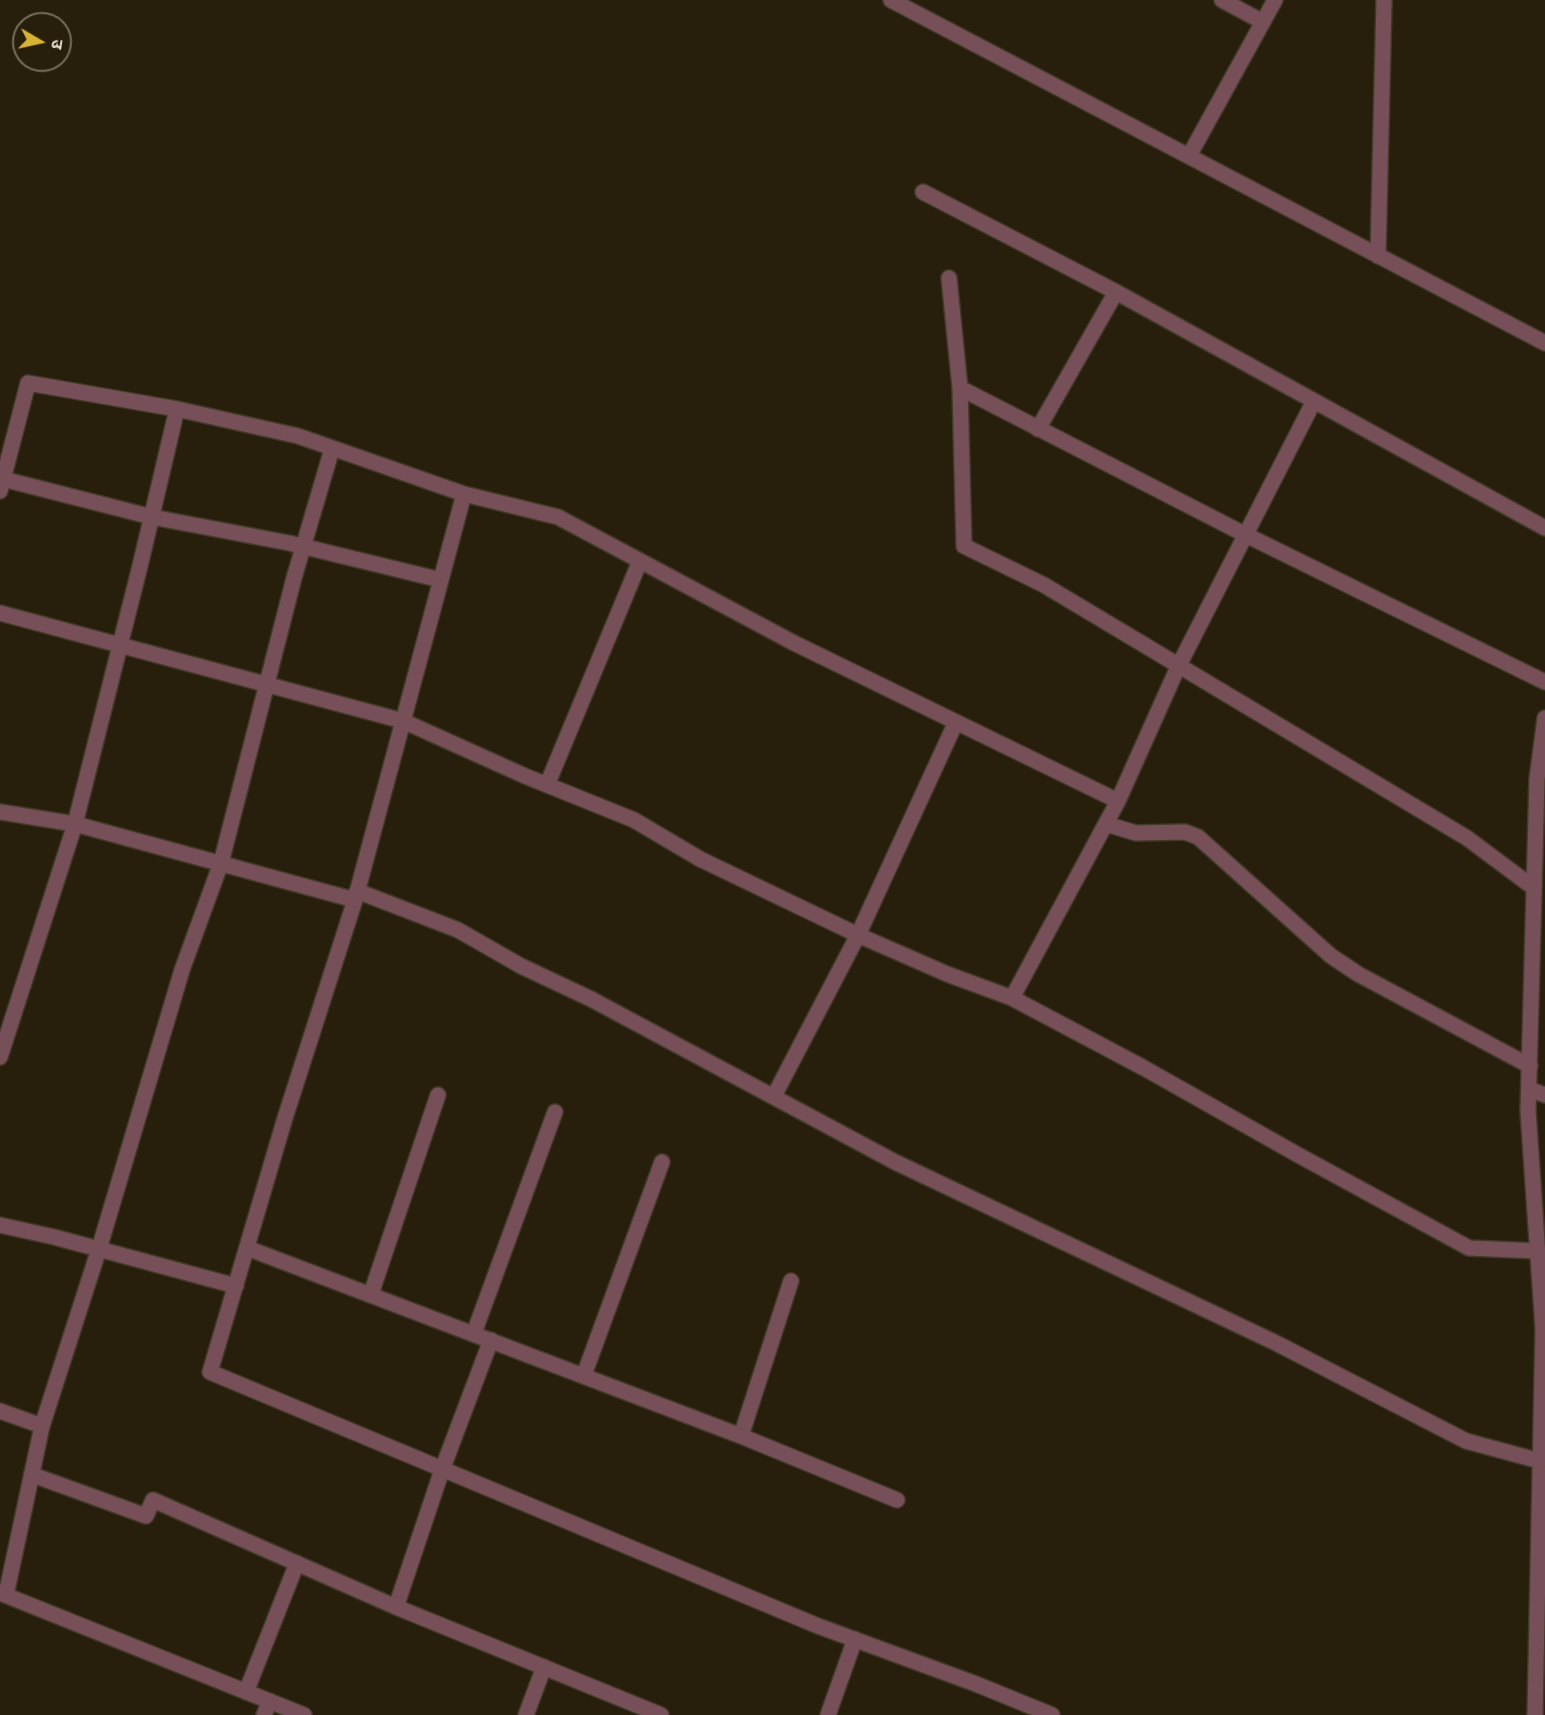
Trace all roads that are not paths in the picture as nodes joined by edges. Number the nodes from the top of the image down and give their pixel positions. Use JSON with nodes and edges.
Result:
{"nodes":[{"id":1,"x":891,"y":0,"type":"edge"},
{"id":2,"x":1222,"y":0,"type":"edge"},
{"id":3,"x":1275,"y":0,"type":"edge"},
{"id":4,"x":1384,"y":0,"type":"edge"},
{"id":5,"x":1263,"y":22,"type":"junction"},
{"id":6,"x":1189,"y":156,"type":"junction"},
{"id":7,"x":923,"y":192,"type":"dead end"},
{"id":8,"x":1378,"y":256,"type":"junction"},
{"id":9,"x":949,"y":278,"type":"dead end"},
{"id":10,"x":1116,"y":292,"type":"junction"},
{"id":11,"x":1545,"y":343,"type":"edge"},
{"id":12,"x":960,"y":388,"type":"junction"},
{"id":13,"x":1314,"y":401,"type":"junction"},
{"id":14,"x":177,"y":409,"type":"junction"},
{"id":15,"x":1038,"y":429,"type":"junction"},
{"id":16,"x":332,"y":448,"type":"junction"},
{"id":17,"x":2,"y":485,"type":"edge"},
{"id":18,"x":464,"y":494,"type":"junction"},
{"id":19,"x":152,"y":517,"type":"junction"},
{"id":20,"x":1545,"y":528,"type":"edge"},
{"id":21,"x":1244,"y":534,"type":"junction"},
{"id":22,"x":303,"y":546,"type":"junction"},
{"id":23,"x":640,"y":561,"type":"junction"},
{"id":24,"x":441,"y":580,"type":"junction"},
{"id":25,"x":0,"y":613,"type":"edge"},
{"id":26,"x":120,"y":646,"type":"junction"},
{"id":27,"x":1178,"y":666,"type":"junction"},
{"id":28,"x":1545,"y":682,"type":"edge"},
{"id":29,"x":267,"y":685,"type":"junction"},
{"id":30,"x":1545,"y":718,"type":"edge"},
{"id":31,"x":403,"y":721,"type":"junction"},
{"id":32,"x":956,"y":722,"type":"junction"},
{"id":33,"x":1544,"y":738,"type":"edge"},
{"id":34,"x":547,"y":785,"type":"junction"},
{"id":35,"x":1118,"y":801,"type":"junction"},
{"id":36,"x":0,"y":812,"type":"edge"},
{"id":37,"x":75,"y":824,"type":"junction"},
{"id":38,"x":1106,"y":824,"type":"junction"},
{"id":39,"x":221,"y":863,"type":"junction"},
{"id":40,"x":1534,"y":888,"type":"junction"},
{"id":41,"x":356,"y":896,"type":"junction"},
{"id":42,"x":858,"y":935,"type":"junction"},
{"id":43,"x":1539,"y":935,"type":"edge"},
{"id":44,"x":1012,"y":998,"type":"junction"},
{"id":45,"x":0,"y":1057,"type":"edge"},
{"id":46,"x":1530,"y":1066,"type":"junction"},
{"id":47,"x":1529,"y":1089,"type":"junction"},
{"id":48,"x":438,"y":1095,"type":"dead end"},
{"id":49,"x":1545,"y":1095,"type":"edge"},
{"id":50,"x":774,"y":1096,"type":"junction"},
{"id":51,"x":555,"y":1112,"type":"dead end"},
{"id":52,"x":662,"y":1162,"type":"dead end"},
{"id":53,"x":0,"y":1225,"type":"edge"},
{"id":54,"x":247,"y":1248,"type":"junction"},
{"id":55,"x":99,"y":1249,"type":"junction"},
{"id":56,"x":1537,"y":1251,"type":"junction"},
{"id":57,"x":791,"y":1281,"type":"dead end"},
{"id":58,"x":236,"y":1286,"type":"junction"},
{"id":59,"x":371,"y":1294,"type":"junction"},
{"id":60,"x":474,"y":1334,"type":"junction"},
{"id":61,"x":492,"y":1340,"type":"junction"},
{"id":62,"x":584,"y":1375,"type":"junction"},
{"id":63,"x":1543,"y":1402,"type":"edge"},
{"id":64,"x":0,"y":1411,"type":"edge"},
{"id":65,"x":42,"y":1426,"type":"junction"},
{"id":66,"x":741,"y":1436,"type":"junction"},
{"id":67,"x":1540,"y":1461,"type":"junction"},
{"id":68,"x":442,"y":1470,"type":"junction"},
{"id":69,"x":33,"y":1475,"type":"junction"},
{"id":70,"x":897,"y":1500,"type":"dead end"},
{"id":71,"x":297,"y":1563,"type":"junction"},
{"id":72,"x":3,"y":1594,"type":"edge"},
{"id":73,"x":396,"y":1607,"type":"junction"},
{"id":74,"x":855,"y":1639,"type":"junction"},
{"id":75,"x":544,"y":1667,"type":"junction"},
{"id":76,"x":246,"y":1692,"type":"junction"},
{"id":77,"x":267,"y":1708,"type":"edge"},
{"id":78,"x":304,"y":1715,"type":"edge"},
{"id":79,"x":526,"y":1715,"type":"edge"},
{"id":80,"x":661,"y":1715,"type":"edge"},
{"id":81,"x":828,"y":1715,"type":"edge"},
{"id":82,"x":1052,"y":1715,"type":"edge"},
{"id":83,"x":1535,"y":1715,"type":"edge"}],
"edges":[{"from":1,"to":6,"type":"street"},
{"from":2,"to":5,"type":"street"},
{"from":3,"to":5,"type":"street"},
{"from":4,"to":8,"type":"street"},
{"from":5,"to":6,"type":"street"},
{"from":6,"to":8,"type":"street"},
{"from":7,"to":10,"type":"street"},
{"from":8,"to":11,"type":"street"},
{"from":9,"to":12,"type":"street"},
{"from":10,"to":13,"type":"street"},
{"from":10,"to":15,"type":"street"},
{"from":12,"to":15,"type":"street"},
{"from":12,"to":27,"type":"street"},
{"from":13,"to":20,"type":"street"},
{"from":13,"to":21,"type":"street"},
{"from":14,"to":16,"type":"street"},
{"from":14,"to":17,"type":"street"},
{"from":14,"to":19,"type":"street"},
{"from":15,"to":21,"type":"street"},
{"from":16,"to":18,"type":"street"},
{"from":16,"to":22,"type":"street"},
{"from":17,"to":19,"type":"street"},
{"from":18,"to":23,"type":"street"},
{"from":18,"to":24,"type":"street"},
{"from":19,"to":22,"type":"street"},
{"from":19,"to":26,"type":"street"},
{"from":21,"to":27,"type":"street"},
{"from":21,"to":28,"type":"street"},
{"from":22,"to":24,"type":"street"},
{"from":22,"to":29,"type":"street"},
{"from":23,"to":32,"type":"street"},
{"from":23,"to":34,"type":"street"},
{"from":24,"to":31,"type":"street"},
{"from":25,"to":26,"type":"street"},
{"from":26,"to":29,"type":"street"},
{"from":26,"to":37,"type":"street"},
{"from":27,"to":35,"type":"street"},
{"from":27,"to":40,"type":"street"},
{"from":29,"to":31,"type":"street"},
{"from":29,"to":39,"type":"street"},
{"from":30,"to":33,"type":"street"},
{"from":31,"to":34,"type":"street"},
{"from":31,"to":41,"type":"street"},
{"from":32,"to":35,"type":"street"},
{"from":32,"to":42,"type":"street"},
{"from":33,"to":40,"type":"street"},
{"from":34,"to":42,"type":"street"},
{"from":35,"to":38,"type":"street"},
{"from":36,"to":37,"type":"street"},
{"from":37,"to":39,"type":"street"},
{"from":37,"to":45,"type":"street"},
{"from":38,"to":44,"type":"street"},
{"from":38,"to":46,"type":"street"},
{"from":39,"to":41,"type":"street"},
{"from":39,"to":55,"type":"street"},
{"from":40,"to":43,"type":"street"},
{"from":41,"to":50,"type":"street"},
{"from":41,"to":54,"type":"street"},
{"from":42,"to":44,"type":"street"},
{"from":42,"to":50,"type":"street"},
{"from":43,"to":46,"type":"street"},
{"from":44,"to":56,"type":"street"},
{"from":46,"to":47,"type":"street"},
{"from":47,"to":49,"type":"street"},
{"from":47,"to":56,"type":"street"},
{"from":48,"to":59,"type":"street"},
{"from":50,"to":67,"type":"street"},
{"from":51,"to":60,"type":"street"},
{"from":52,"to":62,"type":"street"},
{"from":53,"to":55,"type":"street"},
{"from":54,"to":58,"type":"street"},
{"from":54,"to":59,"type":"street"},
{"from":55,"to":58,"type":"street"},
{"from":55,"to":65,"type":"street"},
{"from":56,"to":63,"type":"street"},
{"from":57,"to":66,"type":"street"},
{"from":58,"to":68,"type":"street"},
{"from":59,"to":60,"type":"street"},
{"from":60,"to":61,"type":"street"},
{"from":61,"to":62,"type":"street"},
{"from":61,"to":68,"type":"street"},
{"from":62,"to":66,"type":"street"},
{"from":63,"to":67,"type":"street"},
{"from":64,"to":65,"type":"street"},
{"from":65,"to":69,"type":"street"},
{"from":66,"to":70,"type":"street"},
{"from":67,"to":83,"type":"street"},
{"from":68,"to":73,"type":"street"},
{"from":68,"to":74,"type":"street"},
{"from":69,"to":71,"type":"street"},
{"from":69,"to":72,"type":"street"},
{"from":71,"to":73,"type":"street"},
{"from":71,"to":76,"type":"street"},
{"from":72,"to":76,"type":"street"},
{"from":73,"to":75,"type":"street"},
{"from":74,"to":81,"type":"street"},
{"from":74,"to":82,"type":"street"},
{"from":75,"to":79,"type":"street"},
{"from":75,"to":80,"type":"street"},
{"from":76,"to":77,"type":"street"},
{"from":77,"to":78,"type":"street"}]}
